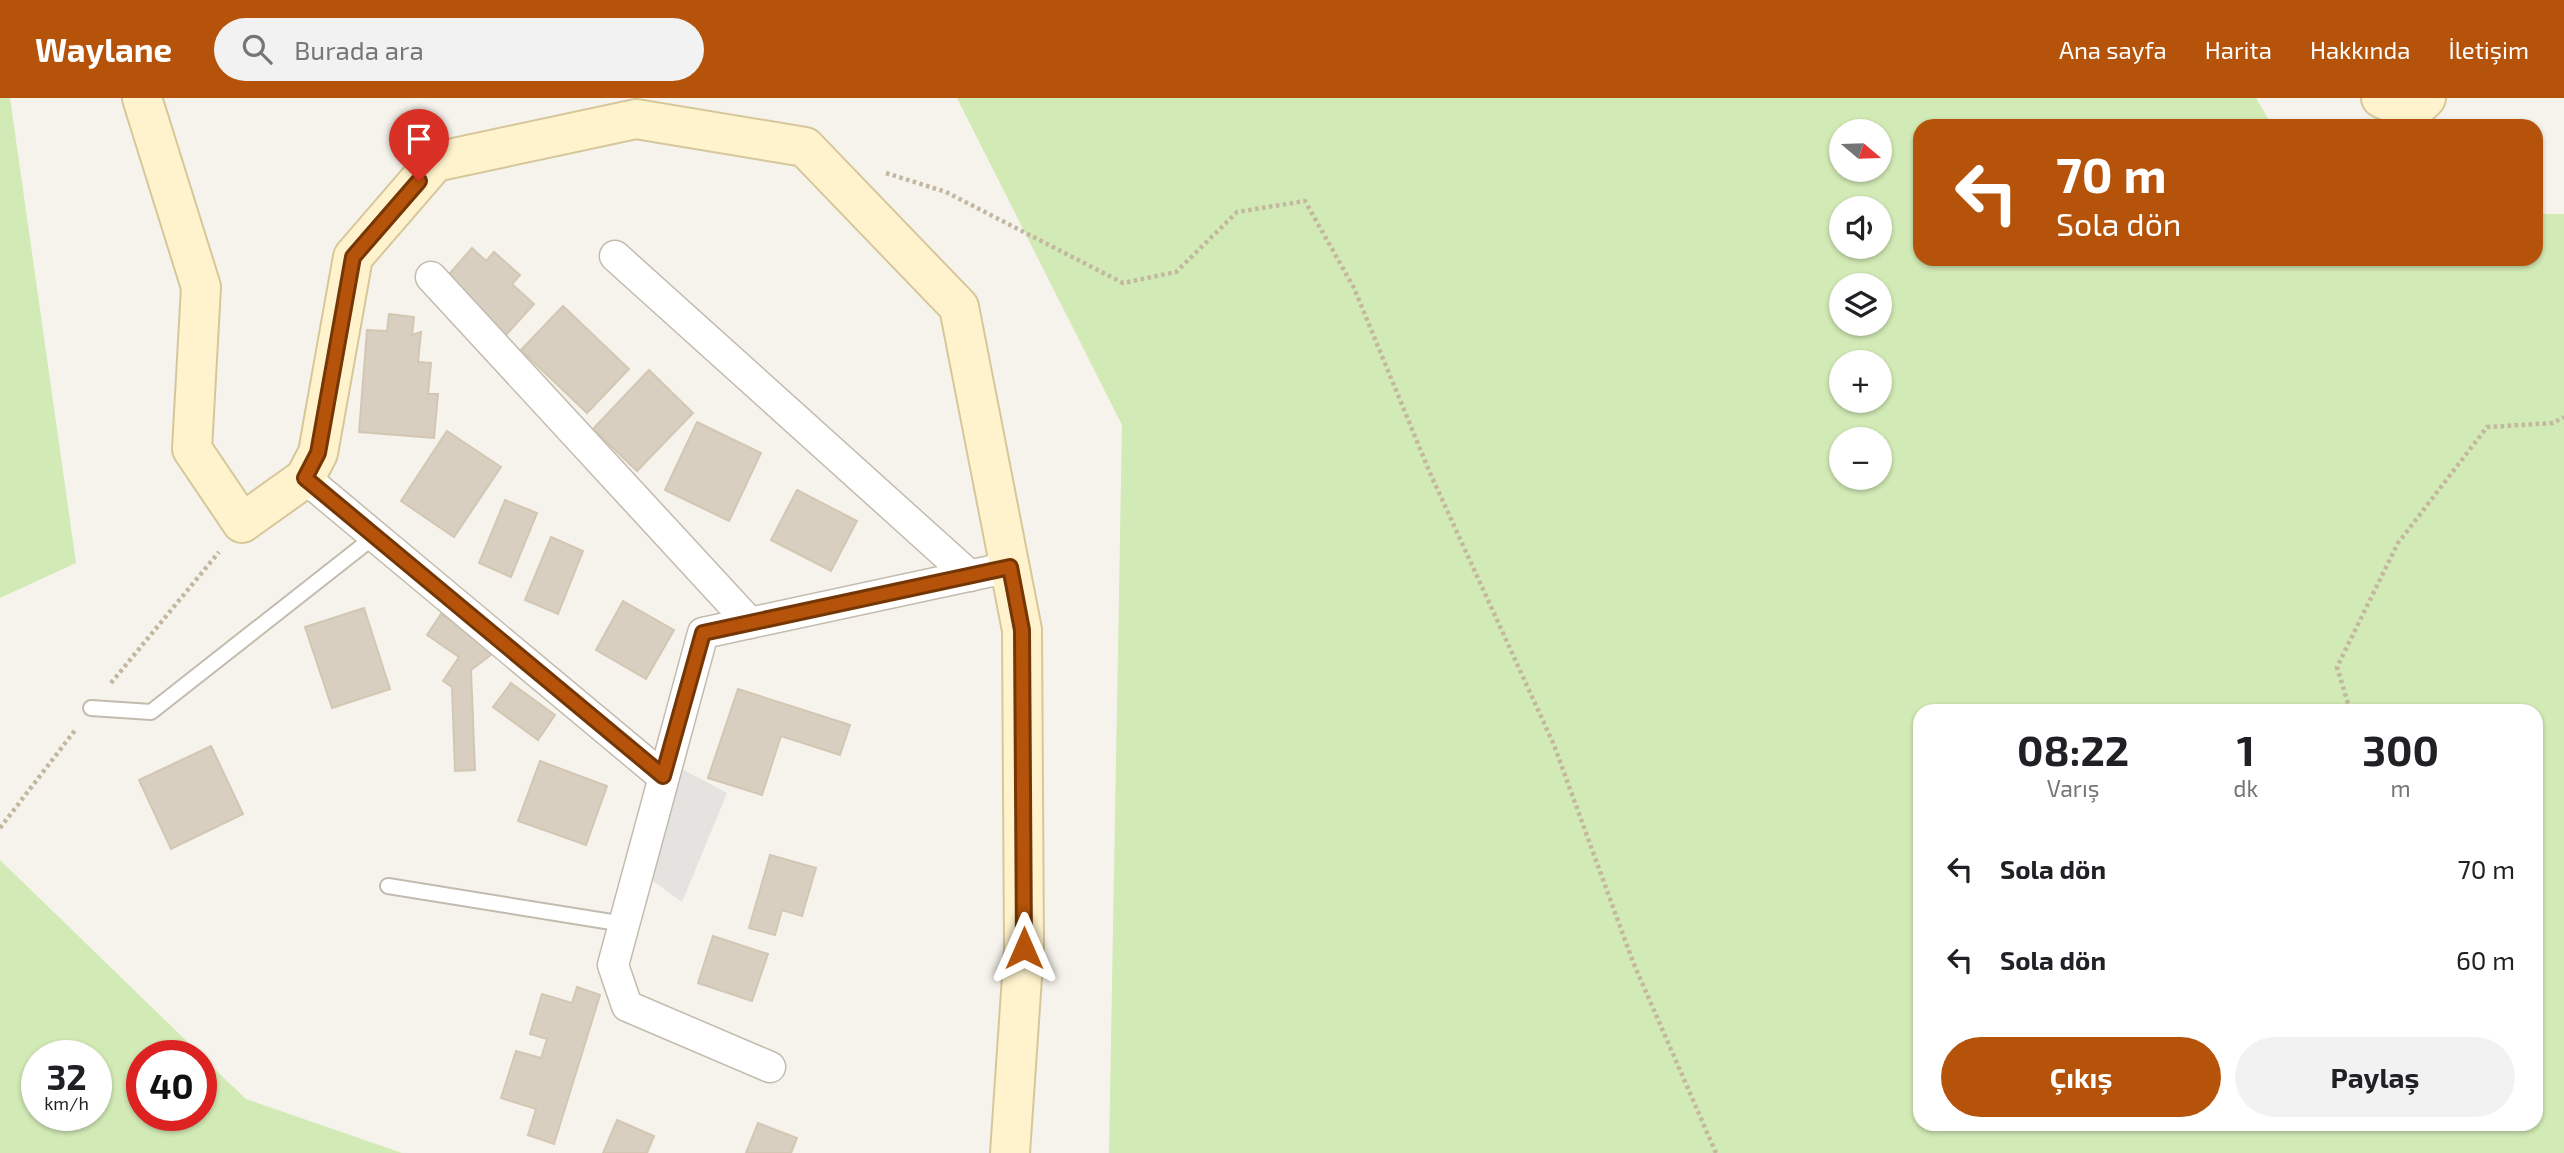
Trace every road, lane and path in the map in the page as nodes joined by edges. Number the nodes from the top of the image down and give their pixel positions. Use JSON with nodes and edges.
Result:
{"nodes":[{"id":1,"x":142,"y":98,"type":"edge"},
{"id":2,"x":2381,"y":98,"type":"edge"},
{"id":3,"x":2426,"y":98,"type":"edge"},
{"id":4,"x":882,"y":172,"type":"dead end"},
{"id":5,"x":615,"y":256,"type":"dead end"},
{"id":6,"x":431,"y":277,"type":"dead end"},
{"id":7,"x":2564,"y":417,"type":"edge"},
{"id":8,"x":305,"y":478,"type":"junction"},
{"id":9,"x":242,"y":523,"type":"junction"},
{"id":10,"x":375,"y":536,"type":"junction"},
{"id":11,"x":1010,"y":567,"type":"junction"},
{"id":12,"x":971,"y":576,"type":"junction"},
{"id":13,"x":750,"y":623,"type":"junction"},
{"id":14,"x":2348,"y":704,"type":"edge"},
{"id":15,"x":91,"y":708,"type":"junction"},
{"id":16,"x":663,"y":776,"type":"junction"},
{"id":17,"x":0,"y":828,"type":"edge"},
{"id":18,"x":388,"y":886,"type":"dead end"},
{"id":19,"x":624,"y":924,"type":"junction"},
{"id":20,"x":770,"y":1067,"type":"dead end"},
{"id":21,"x":1010,"y":1153,"type":"edge"},
{"id":22,"x":1716,"y":1153,"type":"edge"}],
"edges":[{"from":1,"to":9,"type":"street"},
{"from":2,"to":3,"type":"street"},
{"from":4,"to":22,"type":"path"},
{"from":5,"to":12,"type":"street"},
{"from":6,"to":13,"type":"street"},
{"from":7,"to":14,"type":"path"},
{"from":8,"to":9,"type":"street"},
{"from":8,"to":10,"type":"street"},
{"from":8,"to":11,"type":"street"},
{"from":9,"to":15,"type":"path"},
{"from":10,"to":15,"type":"lane"},
{"from":10,"to":16,"type":"street"},
{"from":11,"to":12,"type":"street"},
{"from":11,"to":21,"type":"street"},
{"from":12,"to":13,"type":"street"},
{"from":13,"to":16,"type":"street"},
{"from":15,"to":17,"type":"path"},
{"from":16,"to":19,"type":"street"},
{"from":18,"to":19,"type":"lane"},
{"from":19,"to":20,"type":"street"}]}
